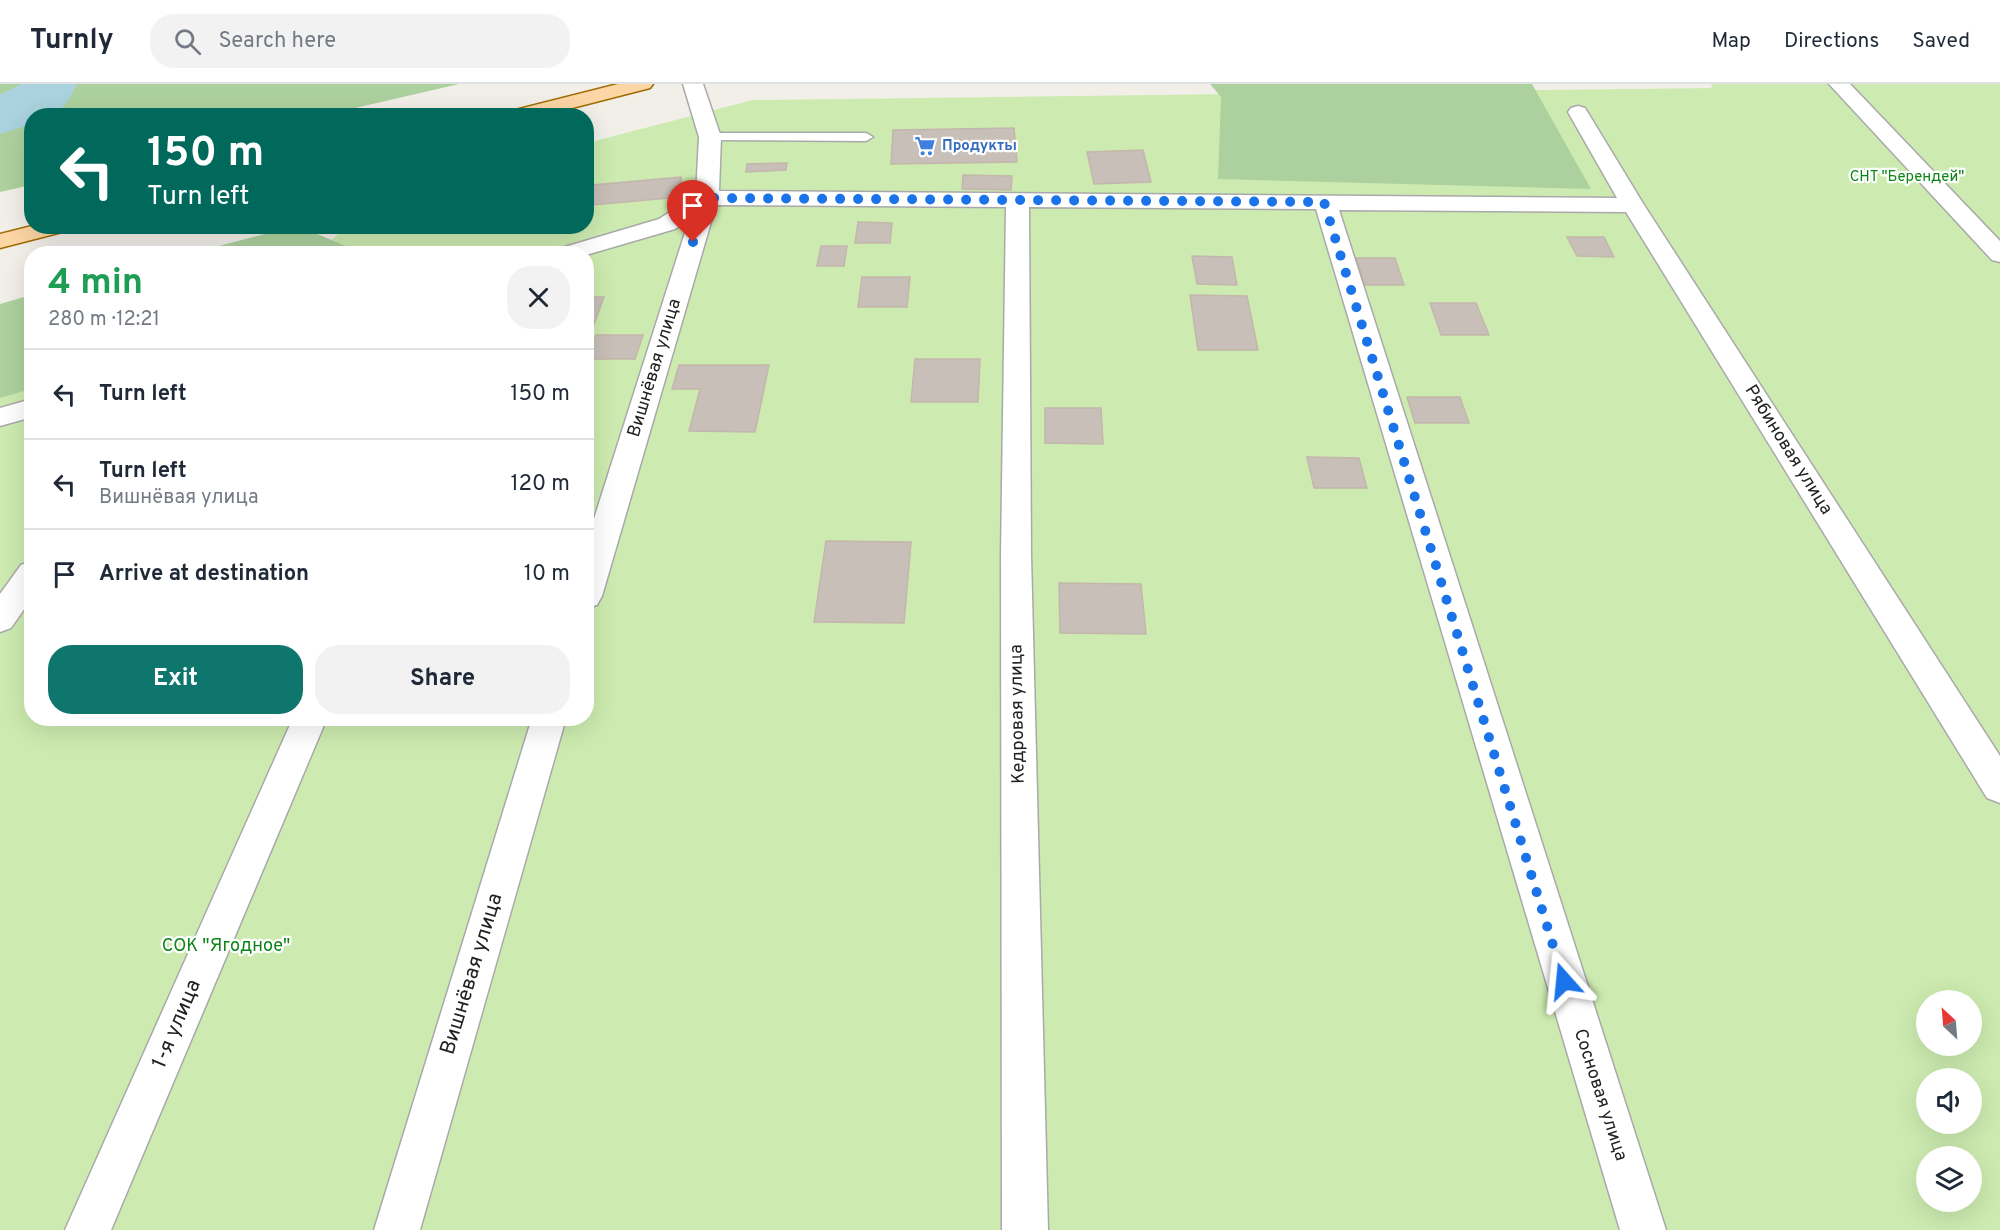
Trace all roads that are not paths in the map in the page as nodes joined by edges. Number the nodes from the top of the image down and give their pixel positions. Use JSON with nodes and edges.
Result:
{"nodes":[{"id":1,"x":644,"y":84,"type":"edge"},
{"id":2,"x":693,"y":84,"type":"edge"},
{"id":3,"x":1839,"y":84,"type":"edge"},
{"id":4,"x":546,"y":108,"type":"edge"},
{"id":5,"x":1578,"y":112,"type":"dead end"},
{"id":6,"x":710,"y":137,"type":"junction"},
{"id":7,"x":866,"y":137,"type":"dead end"},
{"id":8,"x":706,"y":198,"type":"junction"},
{"id":9,"x":1018,"y":199,"type":"junction"},
{"id":10,"x":1324,"y":202,"type":"junction"},
{"id":11,"x":1633,"y":205,"type":"junction"},
{"id":12,"x":27,"y":234,"type":"edge"},
{"id":13,"x":0,"y":241,"type":"edge"},
{"id":14,"x":593,"y":246,"type":"edge"},
{"id":15,"x":2000,"y":255,"type":"edge"},
{"id":16,"x":24,"y":410,"type":"edge"},
{"id":17,"x":0,"y":417,"type":"edge"},
{"id":18,"x":594,"y":569,"type":"edge"},
{"id":19,"x":24,"y":584,"type":"edge"},
{"id":20,"x":0,"y":619,"type":"edge"},
{"id":21,"x":307,"y":726,"type":"edge"},
{"id":22,"x":547,"y":726,"type":"edge"},
{"id":23,"x":2000,"y":787,"type":"edge"},
{"id":24,"x":88,"y":1230,"type":"edge"},
{"id":25,"x":397,"y":1230,"type":"edge"},
{"id":26,"x":1025,"y":1230,"type":"edge"},
{"id":27,"x":1643,"y":1230,"type":"edge"}],
"edges":[{"from":1,"to":4,"type":"main road"},
{"from":2,"to":6,"type":"street"},
{"from":3,"to":15,"type":"street"},
{"from":5,"to":11,"type":"street","name":"Рябиновая улица"},
{"from":6,"to":7,"type":"lane"},
{"from":6,"to":8,"type":"street","name":"Вишнёвая улица"},
{"from":8,"to":9,"type":"street"},
{"from":8,"to":14,"type":"street"},
{"from":8,"to":18,"type":"street","name":"Вишнёвая улица"},
{"from":9,"to":10,"type":"street"},
{"from":9,"to":26,"type":"street","name":"Кедровая улица"},
{"from":10,"to":11,"type":"street"},
{"from":10,"to":27,"type":"street","name":"Сосновая улица"},
{"from":11,"to":23,"type":"street","name":"Рябиновая улица"},
{"from":12,"to":13,"type":"main road"},
{"from":16,"to":17,"type":"street"},
{"from":19,"to":20,"type":"street"},
{"from":21,"to":24,"type":"street","name":"1-я улица"},
{"from":22,"to":25,"type":"street","name":"Вишнёвая улица"}]}
